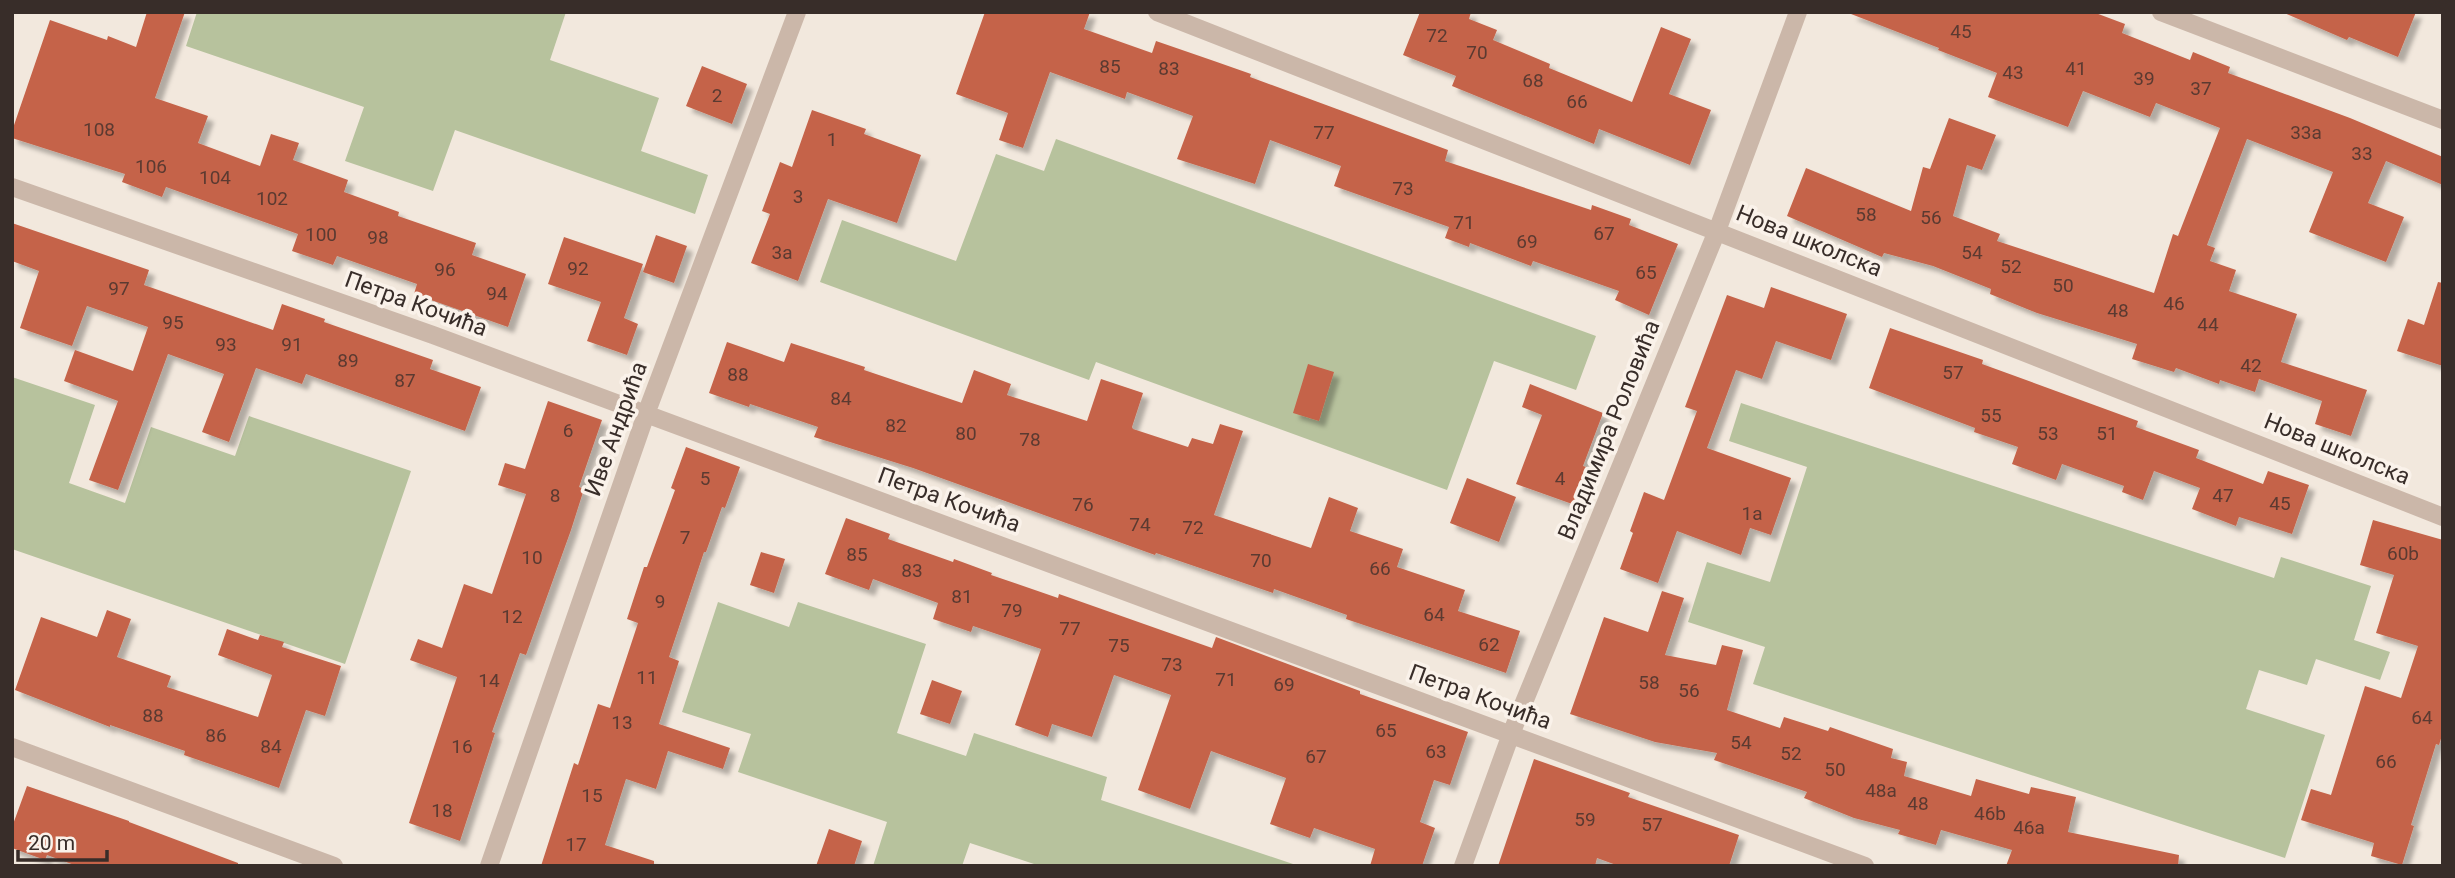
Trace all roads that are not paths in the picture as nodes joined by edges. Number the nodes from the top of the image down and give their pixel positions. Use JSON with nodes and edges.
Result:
{"nodes":[{"id":1,"x":797,"y":12,"type":"edge"},
{"id":2,"x":1157,"y":12,"type":"edge"},
{"id":3,"x":1798,"y":12,"type":"edge"},
{"id":4,"x":2161,"y":12,"type":"edge"},
{"id":5,"x":2443,"y":120,"type":"edge"},
{"id":6,"x":12,"y":187,"type":"edge"},
{"id":7,"x":1717,"y":231,"type":"junction"},
{"id":8,"x":646,"y":414,"type":"junction"},
{"id":9,"x":2443,"y":517,"type":"edge"},
{"id":10,"x":1511,"y":734,"type":"junction"},
{"id":11,"x":12,"y":747,"type":"edge"},
{"id":12,"x":334,"y":866,"type":"edge"},
{"id":13,"x":489,"y":866,"type":"edge"},
{"id":14,"x":1463,"y":866,"type":"edge"},
{"id":15,"x":1866,"y":866,"type":"edge"}],
"edges":[{"from":1,"to":8,"type":"street","name":"Иве Андрића"},
{"from":2,"to":7,"type":"street","name":"Нова школска"},
{"from":3,"to":7,"type":"street","name":"Владимира Роловића"},
{"from":4,"to":5,"type":"street"},
{"from":6,"to":8,"type":"street","name":"Петра Кочића"},
{"from":7,"to":9,"type":"street","name":"Нова школска"},
{"from":7,"to":10,"type":"street","name":"Владимира Роловића"},
{"from":8,"to":10,"type":"street","name":"Петра Кочића"},
{"from":8,"to":13,"type":"street","name":"Иве Андрића"},
{"from":10,"to":14,"type":"street","name":"Владимира Роловића"},
{"from":10,"to":15,"type":"street","name":"Петра Кочића"},
{"from":11,"to":12,"type":"street"}]}
